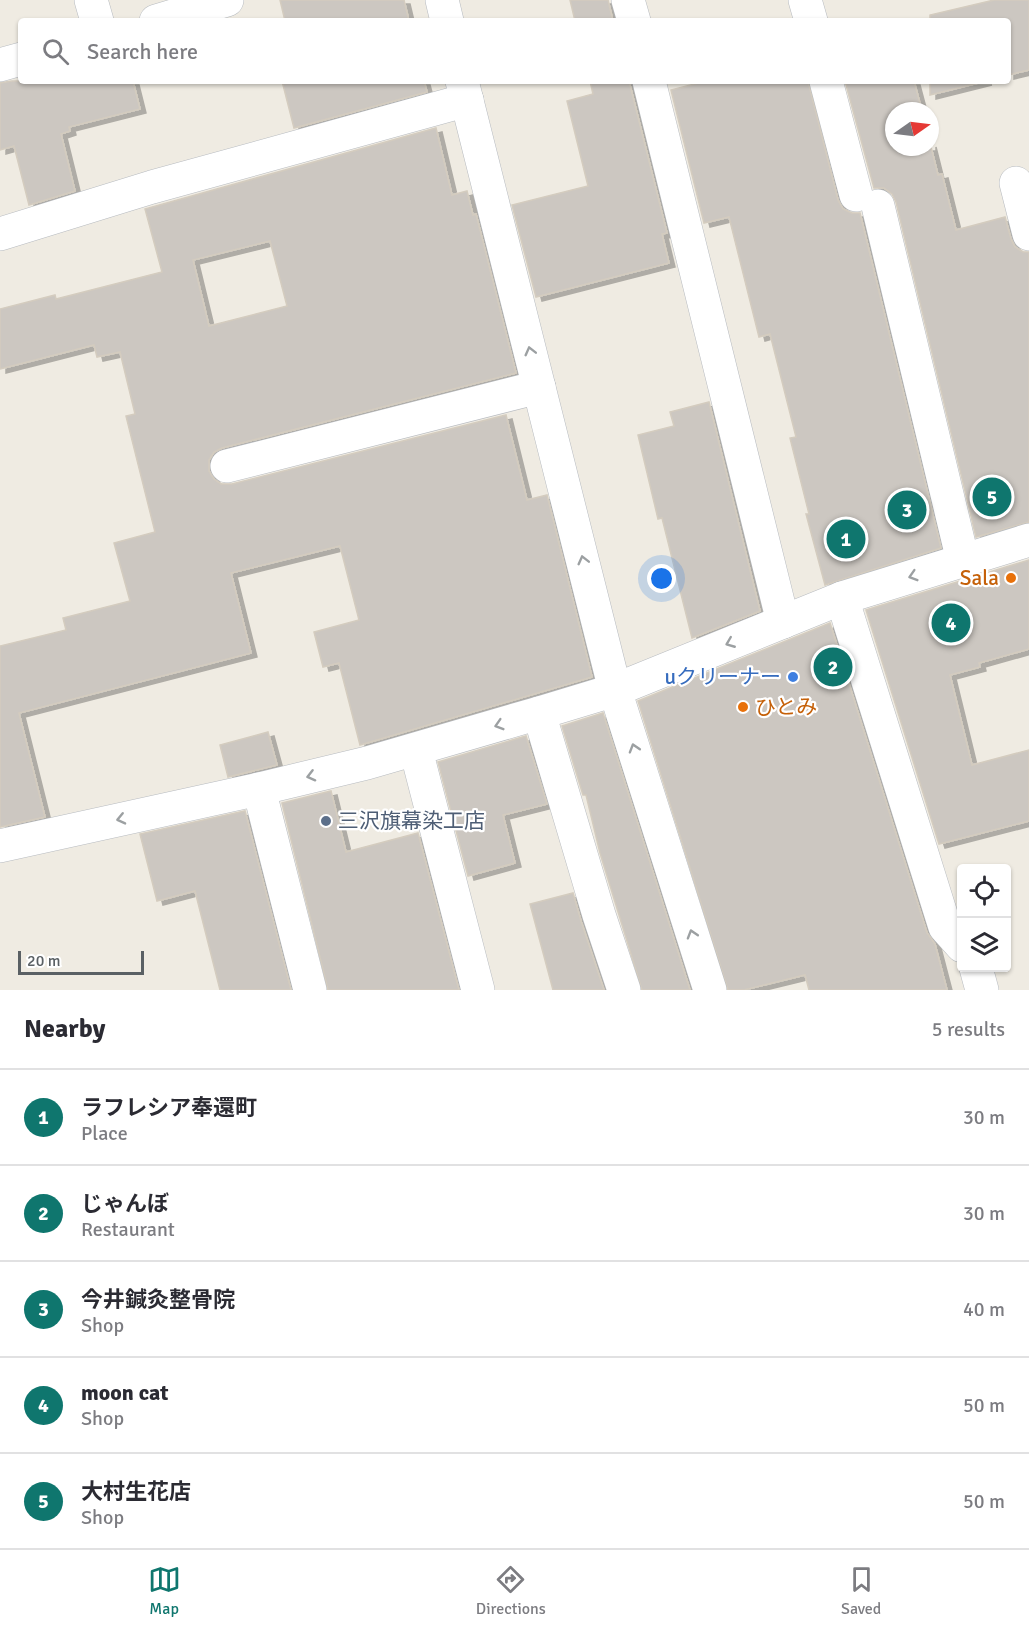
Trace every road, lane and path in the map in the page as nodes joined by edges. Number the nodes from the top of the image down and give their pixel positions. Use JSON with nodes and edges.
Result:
{"nodes":[{"id":1,"x":91,"y":0,"type":"edge"},
{"id":2,"x":227,"y":0,"type":"edge"},
{"id":3,"x":442,"y":0,"type":"edge"},
{"id":4,"x":628,"y":0,"type":"edge"},
{"id":5,"x":805,"y":0,"type":"edge"},
{"id":6,"x":96,"y":18,"type":"edge"},
{"id":7,"x":166,"y":18,"type":"edge"},
{"id":8,"x":446,"y":18,"type":"edge"},
{"id":9,"x":633,"y":18,"type":"edge"},
{"id":10,"x":810,"y":18,"type":"edge"},
{"id":11,"x":18,"y":60,"type":"edge"},
{"id":12,"x":0,"y":64,"type":"edge"},
{"id":13,"x":650,"y":84,"type":"edge"},
{"id":14,"x":827,"y":84,"type":"edge"},
{"id":15,"x":465,"y":91,"type":"edge"},
{"id":16,"x":1016,"y":183,"type":"dead end"},
{"id":17,"x":0,"y":234,"type":"edge"},
{"id":18,"x":1029,"y":234,"type":"edge"},
{"id":19,"x":539,"y":387,"type":"junction"},
{"id":20,"x":227,"y":466,"type":"dead end"},
{"id":21,"x":1029,"y":540,"type":"edge"},
{"id":22,"x":963,"y":561,"type":"junction"},
{"id":23,"x":842,"y":598,"type":"junction"},
{"id":24,"x":783,"y":622,"type":"junction"},
{"id":25,"x":615,"y":690,"type":"junction"},
{"id":26,"x":539,"y":713,"type":"junction"},
{"id":27,"x":416,"y":750,"type":"junction"},
{"id":28,"x":259,"y":789,"type":"junction"},
{"id":29,"x":0,"y":846,"type":"edge"},
{"id":30,"x":957,"y":940,"type":"edge"},
{"id":31,"x":977,"y":972,"type":"edge"},
{"id":32,"x":310,"y":990,"type":"edge"},
{"id":33,"x":478,"y":990,"type":"edge"},
{"id":34,"x":624,"y":990,"type":"edge"},
{"id":35,"x":710,"y":990,"type":"edge"},
{"id":36,"x":982,"y":990,"type":"edge"}],
"edges":[{"from":1,"to":6,"type":"street"},
{"from":2,"to":7,"type":"street"},
{"from":3,"to":8,"type":"street"},
{"from":4,"to":9,"type":"street"},
{"from":5,"to":10,"type":"street"},
{"from":11,"to":12,"type":"street"},
{"from":13,"to":24,"type":"street"},
{"from":14,"to":22,"type":"street"},
{"from":15,"to":17,"type":"street"},
{"from":19,"to":15,"type":"street","one_way":true},
{"from":16,"to":18,"type":"street"},
{"from":19,"to":20,"type":"street"},
{"from":25,"to":19,"type":"street","one_way":true},
{"from":21,"to":22,"type":"street"},
{"from":22,"to":23,"type":"street","one_way":true},
{"from":23,"to":24,"type":"street"},
{"from":23,"to":30,"type":"street"},
{"from":24,"to":25,"type":"street","one_way":true},
{"from":25,"to":26,"type":"street"},
{"from":35,"to":25,"type":"street","one_way":true},
{"from":26,"to":27,"type":"street","one_way":true},
{"from":26,"to":34,"type":"street"},
{"from":27,"to":28,"type":"street","one_way":true},
{"from":27,"to":33,"type":"street"},
{"from":28,"to":29,"type":"street","one_way":true},
{"from":28,"to":32,"type":"street"},
{"from":31,"to":36,"type":"street"}]}
